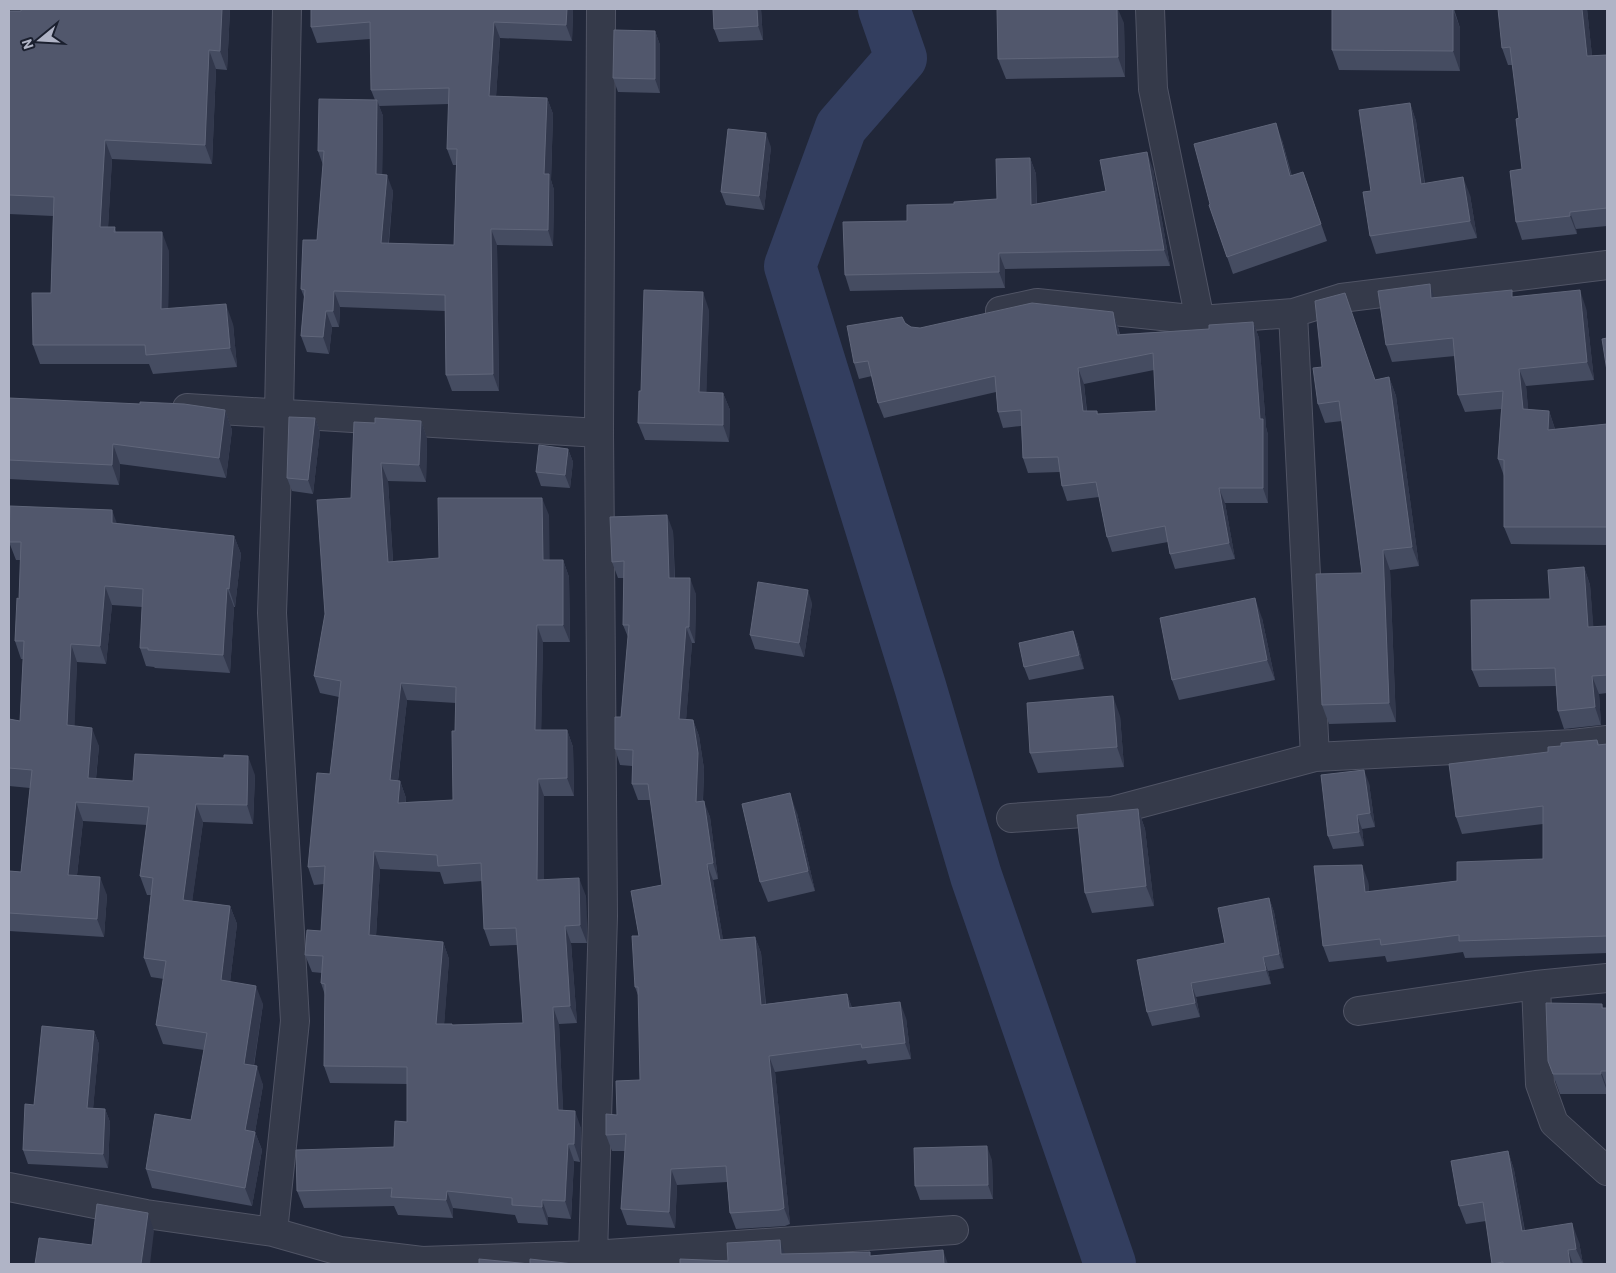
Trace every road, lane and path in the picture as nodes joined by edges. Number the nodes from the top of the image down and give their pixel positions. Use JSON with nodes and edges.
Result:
{"nodes":[{"id":1,"x":287,"y":9,"type":"edge"},
{"id":2,"x":601,"y":9,"type":"edge"},
{"id":3,"x":1150,"y":9,"type":"edge"},
{"id":4,"x":1607,"y":266,"type":"edge"},
{"id":5,"x":1293,"y":313,"type":"junction"},
{"id":6,"x":980,"y":316,"type":"edge"},
{"id":7,"x":1200,"y":320,"type":"junction"},
{"id":8,"x":163,"y":407,"type":"edge"},
{"id":9,"x":279,"y":414,"type":"junction"},
{"id":10,"x":599,"y":433,"type":"junction"},
{"id":11,"x":1607,"y":740,"type":"edge"},
{"id":12,"x":1314,"y":758,"type":"junction"},
{"id":13,"x":1011,"y":818,"type":"dead end"},
{"id":14,"x":1607,"y":978,"type":"edge"},
{"id":15,"x":1536,"y":986,"type":"junction"},
{"id":16,"x":1358,"y":1012,"type":"dead end"},
{"id":17,"x":1607,"y":1171,"type":"edge"},
{"id":18,"x":9,"y":1187,"type":"edge"},
{"id":19,"x":954,"y":1230,"type":"dead end"},
{"id":20,"x":273,"y":1232,"type":"junction"},
{"id":21,"x":593,"y":1255,"type":"junction"}],
"edges":[{"from":1,"to":9,"type":"street"},
{"from":2,"to":10,"type":"street"},
{"from":3,"to":7,"type":"street"},
{"from":4,"to":5,"type":"street"},
{"from":5,"to":7,"type":"street"},
{"from":5,"to":12,"type":"street"},
{"from":6,"to":7,"type":"street"},
{"from":8,"to":9,"type":"street"},
{"from":9,"to":10,"type":"street"},
{"from":9,"to":20,"type":"street"},
{"from":10,"to":21,"type":"street"},
{"from":11,"to":12,"type":"street"},
{"from":12,"to":13,"type":"street"},
{"from":14,"to":15,"type":"street"},
{"from":15,"to":16,"type":"street"},
{"from":15,"to":17,"type":"street"},
{"from":18,"to":20,"type":"street"},
{"from":19,"to":21,"type":"street"},
{"from":20,"to":21,"type":"street"}]}
